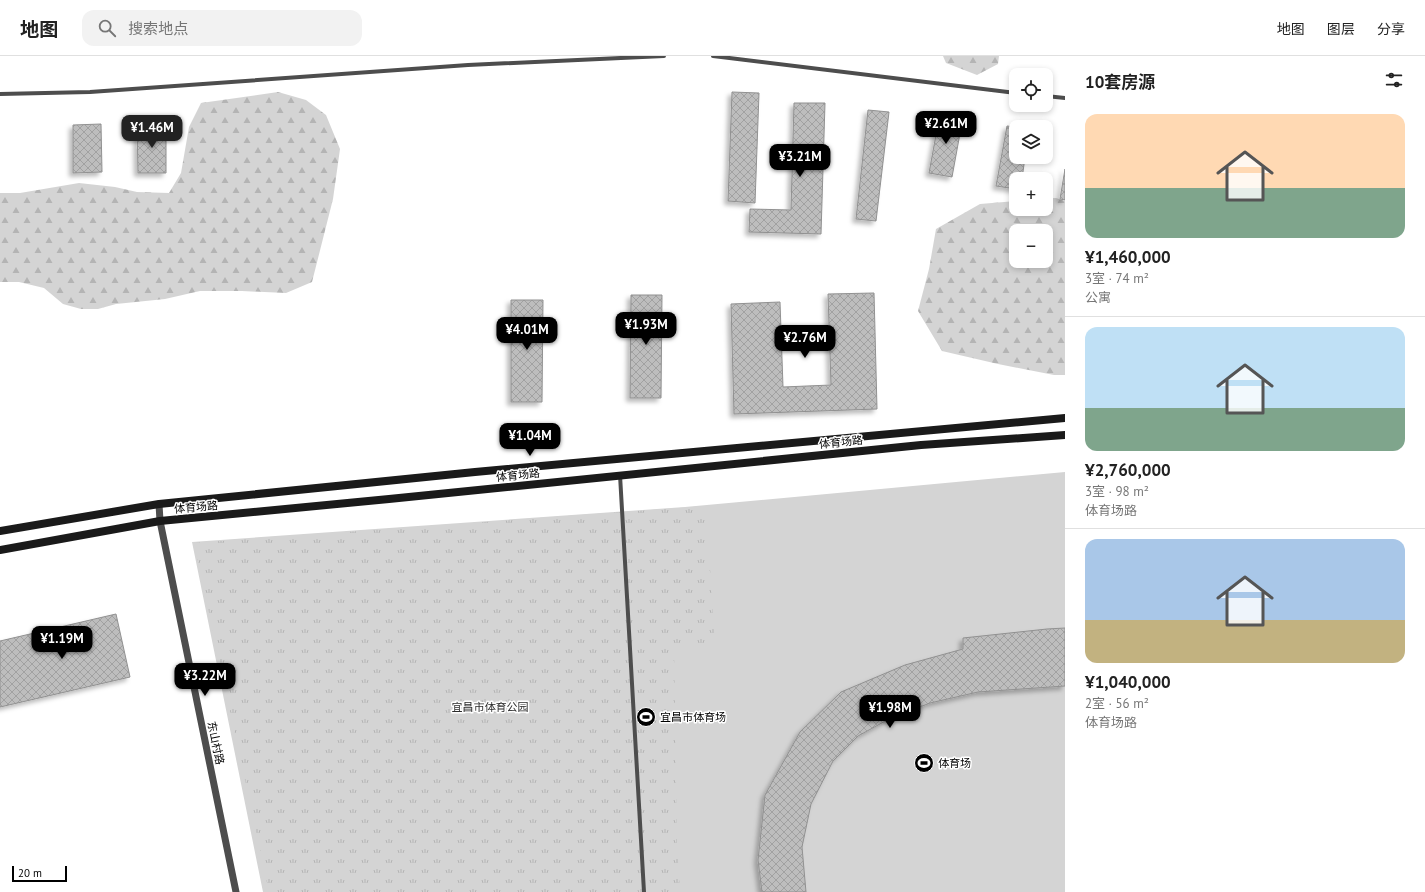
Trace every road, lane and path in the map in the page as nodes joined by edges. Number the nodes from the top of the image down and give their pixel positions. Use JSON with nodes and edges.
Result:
{"nodes":[{"id":1,"x":664,"y":56,"type":"edge"},
{"id":2,"x":713,"y":56,"type":"edge"},
{"id":3,"x":1009,"y":92,"type":"edge"},
{"id":4,"x":0,"y":94,"type":"edge"},
{"id":5,"x":1053,"y":97,"type":"edge"},
{"id":6,"x":1065,"y":98,"type":"edge"},
{"id":7,"x":1065,"y":418,"type":"edge"},
{"id":8,"x":1065,"y":435,"type":"edge"},
{"id":9,"x":620,"y":475,"type":"junction"},
{"id":10,"x":159,"y":504,"type":"junction"},
{"id":11,"x":160,"y":521,"type":"junction"},
{"id":12,"x":0,"y":531,"type":"edge"},
{"id":13,"x":0,"y":550,"type":"edge"},
{"id":14,"x":236,"y":892,"type":"edge"},
{"id":15,"x":644,"y":892,"type":"edge"}],
"edges":[{"from":1,"to":4,"type":"street"},
{"from":2,"to":3,"type":"street"},
{"from":5,"to":6,"type":"street"},
{"from":7,"to":10,"type":"main road","name":"体育场路"},
{"from":8,"to":9,"type":"main road","name":"体育场路"},
{"from":9,"to":11,"type":"main road","name":"体育场路"},
{"from":9,"to":15,"type":"street"},
{"from":10,"to":11,"type":"street","name":"东山村路"},
{"from":10,"to":12,"type":"main road","name":"体育场路"},
{"from":11,"to":13,"type":"main road","name":"体育场路"},
{"from":11,"to":14,"type":"street","name":"东山村路"}]}
